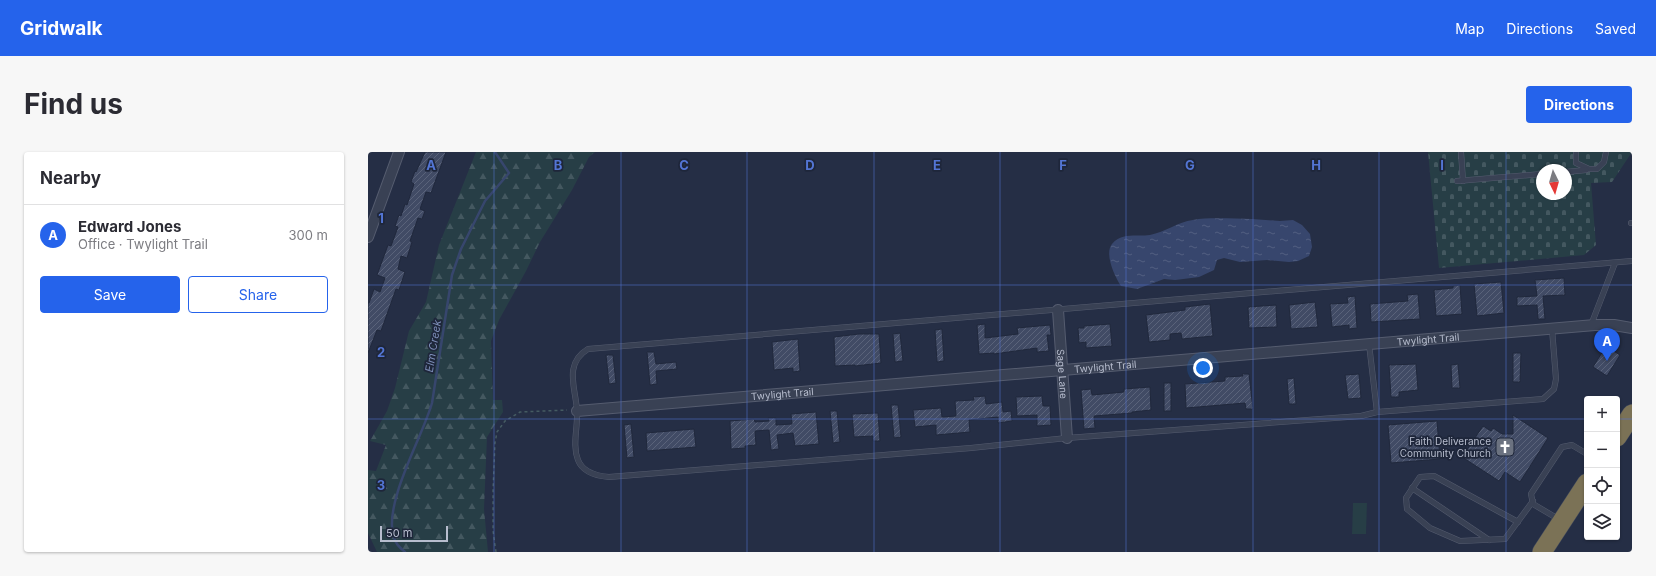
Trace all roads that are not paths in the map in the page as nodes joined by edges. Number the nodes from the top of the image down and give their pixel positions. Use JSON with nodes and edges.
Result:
{"nodes":[{"id":1,"x":399,"y":152,"type":"edge"},
{"id":2,"x":1461,"y":152,"type":"edge"},
{"id":3,"x":1576,"y":152,"type":"edge"},
{"id":4,"x":1606,"y":152,"type":"edge"},
{"id":5,"x":1589,"y":170,"type":"junction"},
{"id":6,"x":1572,"y":171,"type":"edge"},
{"id":7,"x":1536,"y":174,"type":"edge"},
{"id":8,"x":1463,"y":180,"type":"junction"},
{"id":9,"x":1457,"y":181,"type":"dead end"},
{"id":10,"x":368,"y":237,"type":"edge"},
{"id":11,"x":1632,"y":261,"type":"edge"},
{"id":12,"x":1615,"y":263,"type":"junction"},
{"id":13,"x":1058,"y":310,"type":"junction"},
{"id":14,"x":1591,"y":326,"type":"junction"},
{"id":15,"x":1632,"y":328,"type":"edge"},
{"id":16,"x":1552,"y":329,"type":"junction"},
{"id":17,"x":1369,"y":344,"type":"junction"},
{"id":18,"x":1062,"y":369,"type":"junction"},
{"id":19,"x":577,"y":411,"type":"junction"},
{"id":20,"x":1377,"y":412,"type":"junction"},
{"id":21,"x":1632,"y":414,"type":"edge"},
{"id":22,"x":1620,"y":432,"type":"edge"},
{"id":23,"x":1067,"y":438,"type":"junction"},
{"id":24,"x":1584,"y":452,"type":"edge"},
{"id":25,"x":1412,"y":488,"type":"junction"},
{"id":26,"x":1584,"y":488,"type":"edge"},
{"id":27,"x":1533,"y":501,"type":"junction"},
{"id":28,"x":1518,"y":522,"type":"junction"},
{"id":29,"x":1562,"y":522,"type":"junction"},
{"id":30,"x":1490,"y":540,"type":"junction"},
{"id":31,"x":1542,"y":552,"type":"edge"}],
"edges":[{"from":1,"to":10,"type":"street"},
{"from":2,"to":8,"type":"lane"},
{"from":3,"to":5,"type":"lane"},
{"from":4,"to":5,"type":"lane"},
{"from":5,"to":6,"type":"lane"},
{"from":7,"to":8,"type":"lane"},
{"from":8,"to":9,"type":"lane"},
{"from":11,"to":12,"type":"lane"},
{"from":12,"to":13,"type":"lane"},
{"from":12,"to":14,"type":"lane"},
{"from":13,"to":18,"type":"street","name":"Sage Lane"},
{"from":13,"to":19,"type":"lane"},
{"from":14,"to":15,"type":"street","name":"Twylight Trail"},
{"from":14,"to":16,"type":"street","name":"Twylight Trail"},
{"from":16,"to":17,"type":"street","name":"Twylight Trail"},
{"from":16,"to":20,"type":"lane"},
{"from":17,"to":18,"type":"street","name":"Twylight Trail"},
{"from":17,"to":20,"type":"lane"},
{"from":18,"to":19,"type":"street","name":"Twylight Trail"},
{"from":18,"to":23,"type":"street","name":"Sage Lane"},
{"from":19,"to":23,"type":"lane"},
{"from":20,"to":23,"type":"lane"},
{"from":21,"to":22,"type":"highway"},
{"from":24,"to":27,"type":"lane"},
{"from":25,"to":28,"type":"lane"},
{"from":25,"to":30,"type":"lane"},
{"from":25,"to":30,"type":"lane"},
{"from":26,"to":29,"type":"highway"},
{"from":27,"to":28,"type":"lane"},
{"from":27,"to":29,"type":"lane"},
{"from":28,"to":30,"type":"lane"},
{"from":29,"to":31,"type":"highway"}]}
